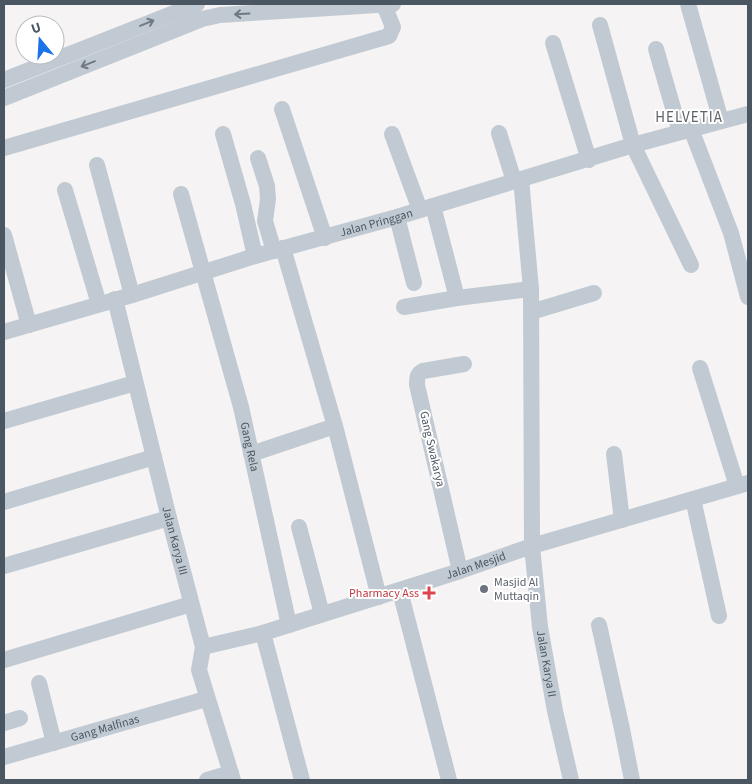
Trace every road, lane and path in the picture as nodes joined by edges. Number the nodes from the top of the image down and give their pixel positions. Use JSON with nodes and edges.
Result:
{"nodes":[{"id":1,"x":197,"y":4,"type":"edge"},
{"id":2,"x":389,"y":4,"type":"edge"},
{"id":3,"x":688,"y":4,"type":"edge"},
{"id":4,"x":315,"y":7,"type":"edge"},
{"id":5,"x":600,"y":25,"type":"dead end"},
{"id":6,"x":553,"y":43,"type":"dead end"},
{"id":7,"x":656,"y":49,"type":"dead end"},
{"id":8,"x":65,"y":56,"type":"edge"},
{"id":9,"x":42,"y":65,"type":"edge"},
{"id":10,"x":57,"y":65,"type":"edge"},
{"id":11,"x":62,"y":75,"type":"junction"},
{"id":12,"x":4,"y":80,"type":"edge"},
{"id":13,"x":4,"y":98,"type":"edge"},
{"id":14,"x":282,"y":109,"type":"dead end"},
{"id":15,"x":748,"y":114,"type":"edge"},
{"id":16,"x":721,"y":121,"type":"junction"},
{"id":17,"x":686,"y":130,"type":"junction"},
{"id":18,"x":499,"y":133,"type":"dead end"},
{"id":19,"x":223,"y":134,"type":"dead end"},
{"id":20,"x":392,"y":134,"type":"dead end"},
{"id":21,"x":633,"y":145,"type":"junction"},
{"id":22,"x":4,"y":148,"type":"edge"},
{"id":23,"x":258,"y":158,"type":"dead end"},
{"id":24,"x":589,"y":160,"type":"junction"},
{"id":25,"x":97,"y":165,"type":"dead end"},
{"id":26,"x":517,"y":180,"type":"junction"},
{"id":27,"x":65,"y":190,"type":"dead end"},
{"id":28,"x":181,"y":194,"type":"dead end"},
{"id":29,"x":427,"y":208,"type":"junction"},
{"id":30,"x":397,"y":217,"type":"junction"},
{"id":31,"x":4,"y":235,"type":"edge"},
{"id":32,"x":324,"y":238,"type":"junction"},
{"id":33,"x":279,"y":250,"type":"junction"},
{"id":34,"x":255,"y":256,"type":"junction"},
{"id":35,"x":691,"y":265,"type":"dead end"},
{"id":36,"x":202,"y":272,"type":"junction"},
{"id":37,"x":414,"y":283,"type":"dead end"},
{"id":38,"x":531,"y":289,"type":"junction"},
{"id":39,"x":594,"y":293,"type":"dead end"},
{"id":40,"x":132,"y":295,"type":"junction"},
{"id":41,"x":748,"y":297,"type":"edge"},
{"id":42,"x":457,"y":298,"type":"junction"},
{"id":43,"x":107,"y":302,"type":"junction"},
{"id":44,"x":404,"y":307,"type":"dead end"},
{"id":45,"x":531,"y":312,"type":"junction"},
{"id":46,"x":29,"y":325,"type":"junction"},
{"id":47,"x":4,"y":332,"type":"edge"},
{"id":48,"x":464,"y":364,"type":"dead end"},
{"id":49,"x":700,"y":368,"type":"dead end"},
{"id":50,"x":135,"y":383,"type":"junction"},
{"id":51,"x":4,"y":421,"type":"edge"},
{"id":52,"x":335,"y":426,"type":"junction"},
{"id":53,"x":251,"y":454,"type":"junction"},
{"id":54,"x":614,"y":454,"type":"dead end"},
{"id":55,"x":154,"y":457,"type":"junction"},
{"id":56,"x":743,"y":485,"type":"edge"},
{"id":57,"x":692,"y":499,"type":"junction"},
{"id":58,"x":4,"y":502,"type":"edge"},
{"id":59,"x":169,"y":518,"type":"junction"},
{"id":60,"x":622,"y":520,"type":"junction"},
{"id":61,"x":299,"y":527,"type":"dead end"},
{"id":62,"x":532,"y":546,"type":"junction"},
{"id":63,"x":4,"y":566,"type":"edge"},
{"id":64,"x":460,"y":571,"type":"junction"},
{"id":65,"x":400,"y":591,"type":"junction"},
{"id":66,"x":379,"y":597,"type":"junction"},
{"id":67,"x":191,"y":604,"type":"junction"},
{"id":68,"x":322,"y":614,"type":"junction"},
{"id":69,"x":719,"y":616,"type":"dead end"},
{"id":70,"x":289,"y":625,"type":"junction"},
{"id":71,"x":599,"y":625,"type":"dead end"},
{"id":72,"x":263,"y":633,"type":"junction"},
{"id":73,"x":203,"y":647,"type":"junction"},
{"id":74,"x":4,"y":660,"type":"edge"},
{"id":75,"x":39,"y":683,"type":"dead end"},
{"id":76,"x":206,"y":699,"type":"junction"},
{"id":77,"x":20,"y":718,"type":"dead end"},
{"id":78,"x":4,"y":723,"type":"edge"},
{"id":79,"x":54,"y":743,"type":"junction"},
{"id":80,"x":4,"y":757,"type":"edge"},
{"id":81,"x":232,"y":777,"type":"edge"},
{"id":82,"x":206,"y":780,"type":"edge"},
{"id":83,"x":302,"y":780,"type":"edge"},
{"id":84,"x":449,"y":780,"type":"edge"},
{"id":85,"x":571,"y":780,"type":"edge"},
{"id":86,"x":632,"y":780,"type":"edge"}],
"edges":[{"from":8,"to":1,"type":"street","one_way":true},
{"from":2,"to":4,"type":"street"},
{"from":2,"to":22,"type":"street"},
{"from":3,"to":16,"type":"street"},
{"from":4,"to":11,"type":"street","one_way":true},
{"from":5,"to":21,"type":"street"},
{"from":6,"to":24,"type":"street"},
{"from":7,"to":17,"type":"street"},
{"from":9,"to":12,"type":"street"},
{"from":10,"to":11,"type":"street"},
{"from":11,"to":13,"type":"street"},
{"from":14,"to":32,"type":"street"},
{"from":15,"to":16,"type":"street","name":"Jalan Pringgan"},
{"from":16,"to":17,"type":"street","name":"Jalan Pringgan"},
{"from":17,"to":21,"type":"street","name":"Jalan Pringgan"},
{"from":17,"to":41,"type":"street"},
{"from":18,"to":26,"type":"street","name":"Jalan Karya II"},
{"from":19,"to":34,"type":"street"},
{"from":20,"to":29,"type":"street"},
{"from":21,"to":24,"type":"street","name":"Jalan Pringgan"},
{"from":21,"to":35,"type":"street"},
{"from":23,"to":33,"type":"street"},
{"from":24,"to":26,"type":"street","name":"Jalan Pringgan"},
{"from":25,"to":40,"type":"street"},
{"from":26,"to":29,"type":"street","name":"Jalan Pringgan"},
{"from":26,"to":38,"type":"street","name":"Jalan Karya II"},
{"from":27,"to":43,"type":"street","name":"Jalan Karya III"},
{"from":28,"to":36,"type":"street","name":"Gang Rela"},
{"from":29,"to":30,"type":"street","name":"Jalan Pringgan"},
{"from":29,"to":42,"type":"street"},
{"from":30,"to":32,"type":"street","name":"Jalan Pringgan"},
{"from":30,"to":37,"type":"street"},
{"from":31,"to":46,"type":"street"},
{"from":32,"to":33,"type":"street","name":"Jalan Pringgan"},
{"from":33,"to":34,"type":"street","name":"Jalan Pringgan"},
{"from":33,"to":52,"type":"street"},
{"from":34,"to":36,"type":"street","name":"Jalan Pringgan"},
{"from":36,"to":40,"type":"street","name":"Jalan Pringgan"},
{"from":36,"to":53,"type":"street","name":"Gang Rela"},
{"from":38,"to":42,"type":"street"},
{"from":38,"to":45,"type":"street","name":"Jalan Karya II"},
{"from":39,"to":45,"type":"street"},
{"from":40,"to":43,"type":"street","name":"Jalan Pringgan"},
{"from":42,"to":44,"type":"street"},
{"from":43,"to":46,"type":"street","name":"Jalan Pringgan"},
{"from":43,"to":50,"type":"street","name":"Jalan Karya III"},
{"from":45,"to":62,"type":"street","name":"Jalan Karya II"},
{"from":46,"to":47,"type":"street","name":"Jalan Pringgan"},
{"from":48,"to":64,"type":"street","name":"Gang Swakarya"},
{"from":49,"to":56,"type":"street"},
{"from":50,"to":51,"type":"street"},
{"from":50,"to":55,"type":"street","name":"Jalan Karya III"},
{"from":52,"to":53,"type":"street"},
{"from":52,"to":66,"type":"street"},
{"from":53,"to":70,"type":"street","name":"Gang Rela"},
{"from":54,"to":60,"type":"street"},
{"from":55,"to":58,"type":"street"},
{"from":55,"to":59,"type":"street","name":"Jalan Karya III"},
{"from":56,"to":57,"type":"street","name":"Jalan Mesjid"},
{"from":57,"to":60,"type":"street","name":"Jalan Mesjid"},
{"from":57,"to":69,"type":"street"},
{"from":59,"to":63,"type":"street"},
{"from":59,"to":67,"type":"street","name":"Jalan Karya III"},
{"from":60,"to":62,"type":"street","name":"Jalan Mesjid"},
{"from":61,"to":68,"type":"street"},
{"from":62,"to":64,"type":"street","name":"Jalan Mesjid"},
{"from":62,"to":85,"type":"street","name":"Jalan Karya II"},
{"from":64,"to":65,"type":"street","name":"Jalan Mesjid"},
{"from":65,"to":66,"type":"street","name":"Jalan Mesjid"},
{"from":65,"to":84,"type":"street"},
{"from":66,"to":68,"type":"street","name":"Jalan Mesjid"},
{"from":67,"to":73,"type":"street","name":"Jalan Karya III"},
{"from":67,"to":74,"type":"street"},
{"from":68,"to":70,"type":"street","name":"Jalan Mesjid"},
{"from":70,"to":72,"type":"street","name":"Jalan Mesjid"},
{"from":71,"to":86,"type":"street"},
{"from":72,"to":73,"type":"street","name":"Jalan Mesjid"},
{"from":72,"to":83,"type":"street"},
{"from":73,"to":76,"type":"street","name":"Jalan Karya III"},
{"from":75,"to":79,"type":"street"},
{"from":76,"to":79,"type":"street","name":"Gang Malfinas"},
{"from":76,"to":81,"type":"street","name":"Jalan Karya III"},
{"from":77,"to":78,"type":"street"},
{"from":79,"to":80,"type":"street","name":"Gang Malfinas"},
{"from":81,"to":82,"type":"street"}]}
